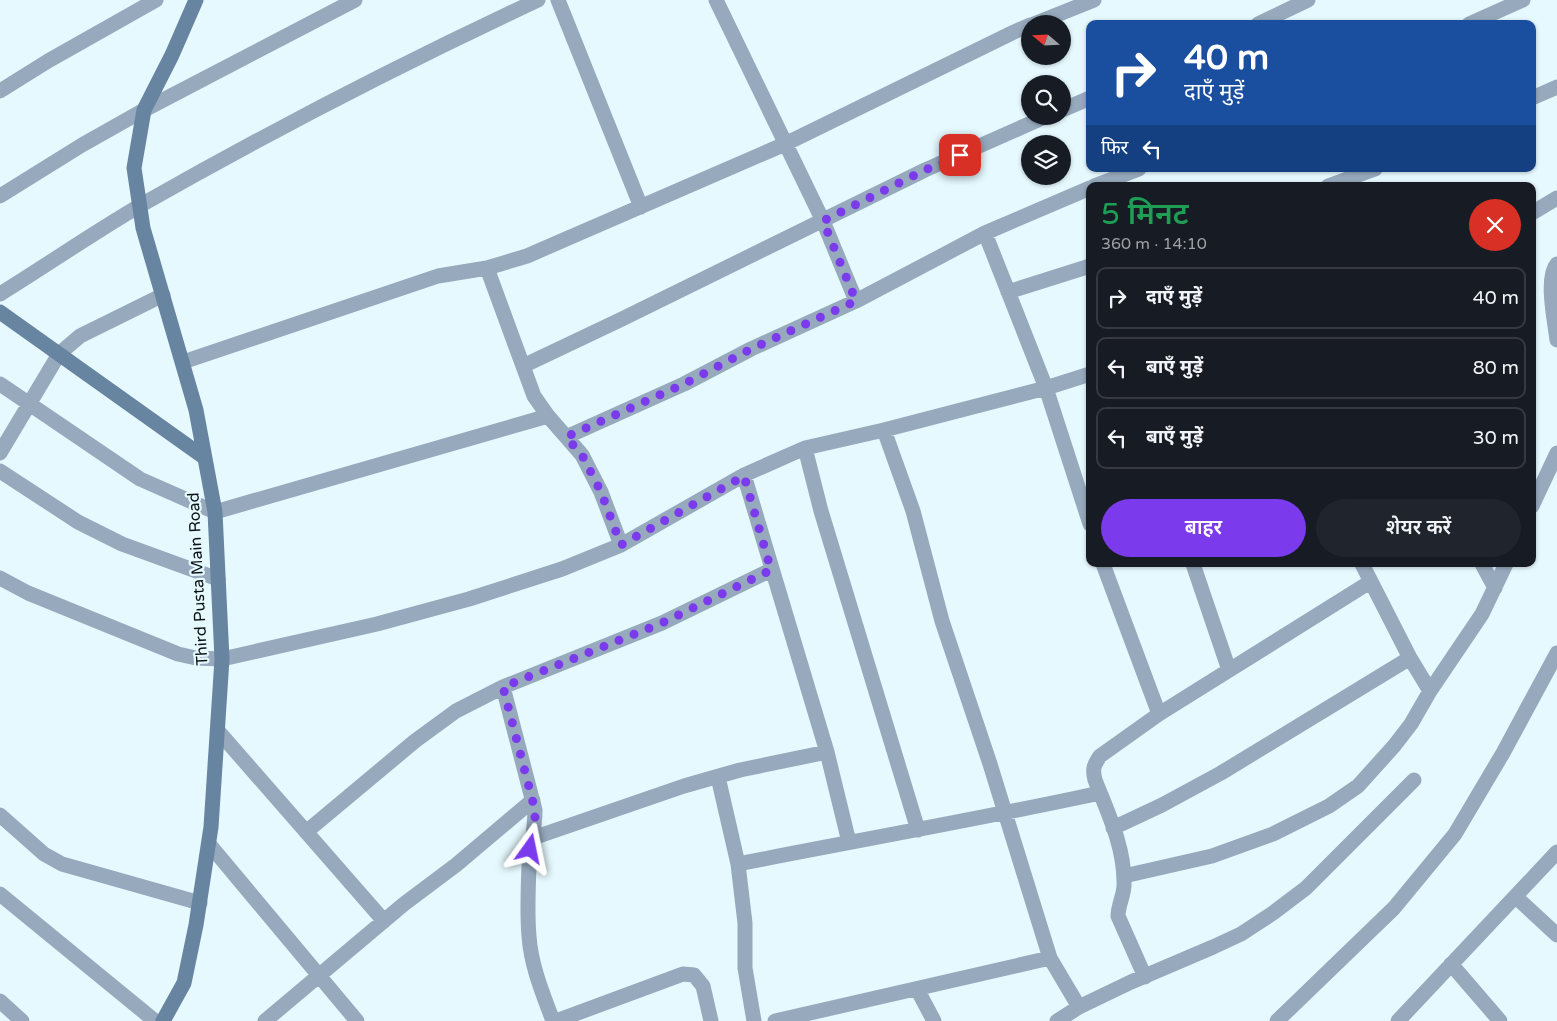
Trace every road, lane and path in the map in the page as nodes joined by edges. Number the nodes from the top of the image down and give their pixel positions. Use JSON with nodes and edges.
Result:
{"nodes":[{"id":1,"x":156,"y":0,"type":"edge"},
{"id":2,"x":196,"y":0,"type":"edge"},
{"id":3,"x":355,"y":0,"type":"edge"},
{"id":4,"x":538,"y":0,"type":"edge"},
{"id":5,"x":558,"y":0,"type":"edge"},
{"id":6,"x":716,"y":0,"type":"edge"},
{"id":7,"x":1094,"y":0,"type":"edge"},
{"id":8,"x":1308,"y":0,"type":"edge"},
{"id":9,"x":1522,"y":0,"type":"edge"},
{"id":10,"x":1056,"y":15,"type":"edge"},
{"id":11,"x":1266,"y":20,"type":"edge"},
{"id":12,"x":1477,"y":20,"type":"edge"},
{"id":13,"x":1021,"y":29,"type":"edge"},
{"id":14,"x":1557,"y":87,"type":"edge"},
{"id":15,"x":0,"y":91,"type":"edge"},
{"id":16,"x":1536,"y":96,"type":"edge"},
{"id":17,"x":1086,"y":100,"type":"edge"},
{"id":18,"x":1071,"y":106,"type":"edge"},
{"id":19,"x":144,"y":110,"type":"junction"},
{"id":20,"x":1027,"y":125,"type":"edge"},
{"id":21,"x":784,"y":144,"type":"junction"},
{"id":22,"x":1131,"y":172,"type":"edge"},
{"id":23,"x":1367,"y":172,"type":"edge"},
{"id":24,"x":1105,"y":182,"type":"edge"},
{"id":25,"x":1339,"y":182,"type":"edge"},
{"id":26,"x":1086,"y":190,"type":"edge"},
{"id":27,"x":0,"y":196,"type":"edge"},
{"id":28,"x":1557,"y":198,"type":"edge"},
{"id":29,"x":140,"y":206,"type":"junction"},
{"id":30,"x":641,"y":207,"type":"junction"},
{"id":31,"x":1536,"y":211,"type":"edge"},
{"id":32,"x":823,"y":221,"type":"junction"},
{"id":33,"x":985,"y":233,"type":"junction"},
{"id":34,"x":1557,"y":264,"type":"edge"},
{"id":35,"x":1086,"y":267,"type":"edge"},
{"id":36,"x":487,"y":268,"type":"junction"},
{"id":37,"x":1008,"y":292,"type":"junction"},
{"id":38,"x":0,"y":294,"type":"edge"},
{"id":39,"x":163,"y":295,"type":"junction"},
{"id":40,"x":856,"y":301,"type":"junction"},
{"id":41,"x":0,"y":312,"type":"edge"},
{"id":42,"x":1557,"y":340,"type":"edge"},
{"id":43,"x":59,"y":354,"type":"junction"},
{"id":44,"x":183,"y":362,"type":"junction"},
{"id":45,"x":522,"y":366,"type":"junction"},
{"id":46,"x":1086,"y":375,"type":"edge"},
{"id":47,"x":0,"y":384,"type":"edge"},
{"id":48,"x":1046,"y":388,"type":"junction"},
{"id":49,"x":29,"y":404,"type":"junction"},
{"id":50,"x":548,"y":416,"type":"junction"},
{"id":51,"x":884,"y":430,"type":"junction"},
{"id":52,"x":566,"y":437,"type":"junction"},
{"id":53,"x":805,"y":448,"type":"junction"},
{"id":54,"x":0,"y":452,"type":"edge"},
{"id":55,"x":1557,"y":453,"type":"edge"},
{"id":56,"x":205,"y":458,"type":"junction"},
{"id":57,"x":0,"y":472,"type":"edge"},
{"id":58,"x":744,"y":476,"type":"junction"},
{"id":59,"x":1536,"y":498,"type":"edge"},
{"id":60,"x":215,"y":512,"type":"junction"},
{"id":61,"x":1086,"y":512,"type":"edge"},
{"id":62,"x":621,"y":545,"type":"junction"},
{"id":63,"x":1104,"y":567,"type":"edge"},
{"id":64,"x":1194,"y":567,"type":"edge"},
{"id":65,"x":1363,"y":567,"type":"edge"},
{"id":66,"x":1484,"y":567,"type":"edge"},
{"id":67,"x":1505,"y":567,"type":"edge"},
{"id":68,"x":771,"y":570,"type":"junction"},
{"id":69,"x":0,"y":578,"type":"edge"},
{"id":70,"x":218,"y":579,"type":"junction"},
{"id":71,"x":1370,"y":582,"type":"junction"},
{"id":72,"x":1495,"y":588,"type":"junction"},
{"id":73,"x":1557,"y":653,"type":"edge"},
{"id":74,"x":1410,"y":658,"type":"junction"},
{"id":75,"x":222,"y":659,"type":"junction"},
{"id":76,"x":1229,"y":670,"type":"junction"},
{"id":77,"x":503,"y":687,"type":"junction"},
{"id":78,"x":1430,"y":691,"type":"junction"},
{"id":79,"x":1160,"y":714,"type":"junction"},
{"id":80,"x":218,"y":731,"type":"junction"},
{"id":81,"x":827,"y":752,"type":"junction"},
{"id":82,"x":718,"y":777,"type":"junction"},
{"id":83,"x":1414,"y":780,"type":"dead end"},
{"id":84,"x":1100,"y":793,"type":"junction"},
{"id":85,"x":533,"y":800,"type":"junction"},
{"id":86,"x":1005,"y":814,"type":"junction"},
{"id":87,"x":0,"y":815,"type":"edge"},
{"id":88,"x":1113,"y":828,"type":"junction"},
{"id":89,"x":918,"y":830,"type":"junction"},
{"id":90,"x":306,"y":832,"type":"junction"},
{"id":91,"x":533,"y":838,"type":"junction"},
{"id":92,"x":849,"y":842,"type":"junction"},
{"id":93,"x":209,"y":844,"type":"junction"},
{"id":94,"x":1557,"y":852,"type":"edge"},
{"id":95,"x":738,"y":864,"type":"junction"},
{"id":96,"x":1124,"y":876,"type":"junction"},
{"id":97,"x":0,"y":894,"type":"edge"},
{"id":98,"x":1516,"y":897,"type":"junction"},
{"id":99,"x":200,"y":904,"type":"junction"},
{"id":100,"x":384,"y":921,"type":"junction"},
{"id":101,"x":1557,"y":935,"type":"edge"},
{"id":102,"x":1050,"y":958,"type":"junction"},
{"id":103,"x":1451,"y":964,"type":"junction"},
{"id":104,"x":319,"y":975,"type":"junction"},
{"id":105,"x":1144,"y":977,"type":"junction"},
{"id":106,"x":917,"y":989,"type":"junction"},
{"id":107,"x":0,"y":1000,"type":"edge"},
{"id":108,"x":1076,"y":1013,"type":"edge"},
{"id":109,"x":815,"y":1016,"type":"edge"},
{"id":110,"x":560,"y":1020,"type":"edge"},
{"id":111,"x":22,"y":1021,"type":"edge"},
{"id":112,"x":154,"y":1021,"type":"edge"},
{"id":113,"x":163,"y":1021,"type":"edge"},
{"id":114,"x":265,"y":1021,"type":"edge"},
{"id":115,"x":357,"y":1021,"type":"edge"},
{"id":116,"x":711,"y":1021,"type":"edge"},
{"id":117,"x":754,"y":1021,"type":"edge"},
{"id":118,"x":775,"y":1021,"type":"edge"},
{"id":119,"x":934,"y":1021,"type":"edge"},
{"id":120,"x":1057,"y":1021,"type":"edge"},
{"id":121,"x":1277,"y":1021,"type":"edge"},
{"id":122,"x":1398,"y":1021,"type":"edge"},
{"id":123,"x":1500,"y":1021,"type":"edge"}],
"edges":[{"from":1,"to":15,"type":"street"},
{"from":2,"to":19,"type":"street","name":"Third Pusta Main Road"},
{"from":3,"to":19,"type":"street"},
{"from":4,"to":29,"type":"street"},
{"from":5,"to":30,"type":"street"},
{"from":6,"to":21,"type":"street"},
{"from":7,"to":10,"type":"street"},
{"from":8,"to":11,"type":"street"},
{"from":9,"to":12,"type":"street"},
{"from":13,"to":21,"type":"street"},
{"from":14,"to":16,"type":"street"},
{"from":17,"to":18,"type":"street"},
{"from":19,"to":27,"type":"street"},
{"from":19,"to":29,"type":"street","name":"Third Pusta Main Road"},
{"from":20,"to":32,"type":"street"},
{"from":21,"to":30,"type":"street"},
{"from":21,"to":32,"type":"street"},
{"from":22,"to":24,"type":"street"},
{"from":23,"to":25,"type":"street"},
{"from":26,"to":33,"type":"street"},
{"from":28,"to":31,"type":"street"},
{"from":29,"to":38,"type":"street"},
{"from":29,"to":39,"type":"street","name":"Third Pusta Main Road"},
{"from":30,"to":36,"type":"street"},
{"from":32,"to":40,"type":"street"},
{"from":32,"to":45,"type":"street"},
{"from":33,"to":37,"type":"street"},
{"from":33,"to":40,"type":"street"},
{"from":34,"to":42,"type":"street"},
{"from":35,"to":37,"type":"street"},
{"from":36,"to":44,"type":"street"},
{"from":36,"to":45,"type":"street"},
{"from":37,"to":48,"type":"street"},
{"from":39,"to":43,"type":"street"},
{"from":39,"to":44,"type":"street","name":"Third Pusta Main Road"},
{"from":40,"to":52,"type":"street"},
{"from":41,"to":43,"type":"street"},
{"from":43,"to":49,"type":"street"},
{"from":43,"to":56,"type":"street"},
{"from":44,"to":56,"type":"street","name":"Third Pusta Main Road"},
{"from":45,"to":50,"type":"street"},
{"from":46,"to":48,"type":"street"},
{"from":47,"to":49,"type":"street"},
{"from":48,"to":51,"type":"street"},
{"from":48,"to":61,"type":"street"},
{"from":49,"to":54,"type":"street"},
{"from":49,"to":60,"type":"street"},
{"from":50,"to":52,"type":"street"},
{"from":50,"to":60,"type":"street"},
{"from":51,"to":53,"type":"street"},
{"from":51,"to":86,"type":"street"},
{"from":52,"to":62,"type":"street"},
{"from":53,"to":58,"type":"street"},
{"from":53,"to":89,"type":"street"},
{"from":55,"to":59,"type":"street"},
{"from":56,"to":60,"type":"street","name":"Third Pusta Main Road"},
{"from":57,"to":70,"type":"street"},
{"from":58,"to":62,"type":"street"},
{"from":58,"to":68,"type":"street"},
{"from":60,"to":70,"type":"street","name":"Third Pusta Main Road"},
{"from":62,"to":75,"type":"street"},
{"from":63,"to":79,"type":"street"},
{"from":64,"to":76,"type":"street"},
{"from":65,"to":71,"type":"street"},
{"from":66,"to":72,"type":"street"},
{"from":67,"to":72,"type":"street"},
{"from":68,"to":77,"type":"street"},
{"from":68,"to":81,"type":"street"},
{"from":69,"to":75,"type":"street"},
{"from":70,"to":75,"type":"street","name":"Third Pusta Main Road"},
{"from":71,"to":74,"type":"street"},
{"from":71,"to":76,"type":"street"},
{"from":72,"to":78,"type":"street"},
{"from":73,"to":121,"type":"street"},
{"from":74,"to":78,"type":"street"},
{"from":74,"to":88,"type":"street"},
{"from":75,"to":80,"type":"street","name":"Third Pusta Main Road"},
{"from":76,"to":79,"type":"street"},
{"from":77,"to":85,"type":"street"},
{"from":77,"to":90,"type":"street"},
{"from":78,"to":96,"type":"street"},
{"from":79,"to":84,"type":"street"},
{"from":80,"to":90,"type":"street"},
{"from":80,"to":93,"type":"street","name":"Third Pusta Main Road"},
{"from":81,"to":82,"type":"street"},
{"from":81,"to":92,"type":"street"},
{"from":82,"to":91,"type":"street"},
{"from":82,"to":95,"type":"street"},
{"from":83,"to":105,"type":"street"},
{"from":84,"to":86,"type":"street"},
{"from":84,"to":88,"type":"street"},
{"from":85,"to":91,"type":"street"},
{"from":85,"to":100,"type":"street"},
{"from":86,"to":89,"type":"street"},
{"from":86,"to":102,"type":"street"},
{"from":87,"to":99,"type":"street"},
{"from":88,"to":96,"type":"street"},
{"from":89,"to":92,"type":"street"},
{"from":90,"to":100,"type":"street"},
{"from":91,"to":110,"type":"street"},
{"from":92,"to":95,"type":"street"},
{"from":93,"to":99,"type":"street","name":"Third Pusta Main Road"},
{"from":93,"to":104,"type":"street"},
{"from":94,"to":98,"type":"street"},
{"from":95,"to":117,"type":"street"},
{"from":96,"to":105,"type":"street"},
{"from":97,"to":112,"type":"street"},
{"from":98,"to":101,"type":"street"},
{"from":98,"to":103,"type":"street"},
{"from":99,"to":113,"type":"street","name":"Third Pusta Main Road"},
{"from":100,"to":104,"type":"street"},
{"from":102,"to":106,"type":"street"},
{"from":102,"to":108,"type":"street"},
{"from":103,"to":122,"type":"street"},
{"from":103,"to":123,"type":"street"},
{"from":104,"to":114,"type":"street"},
{"from":104,"to":115,"type":"street"},
{"from":105,"to":108,"type":"street"},
{"from":106,"to":109,"type":"street"},
{"from":106,"to":119,"type":"street"},
{"from":107,"to":111,"type":"street"},
{"from":108,"to":120,"type":"street"},
{"from":109,"to":118,"type":"street"},
{"from":110,"to":116,"type":"street"}]}
